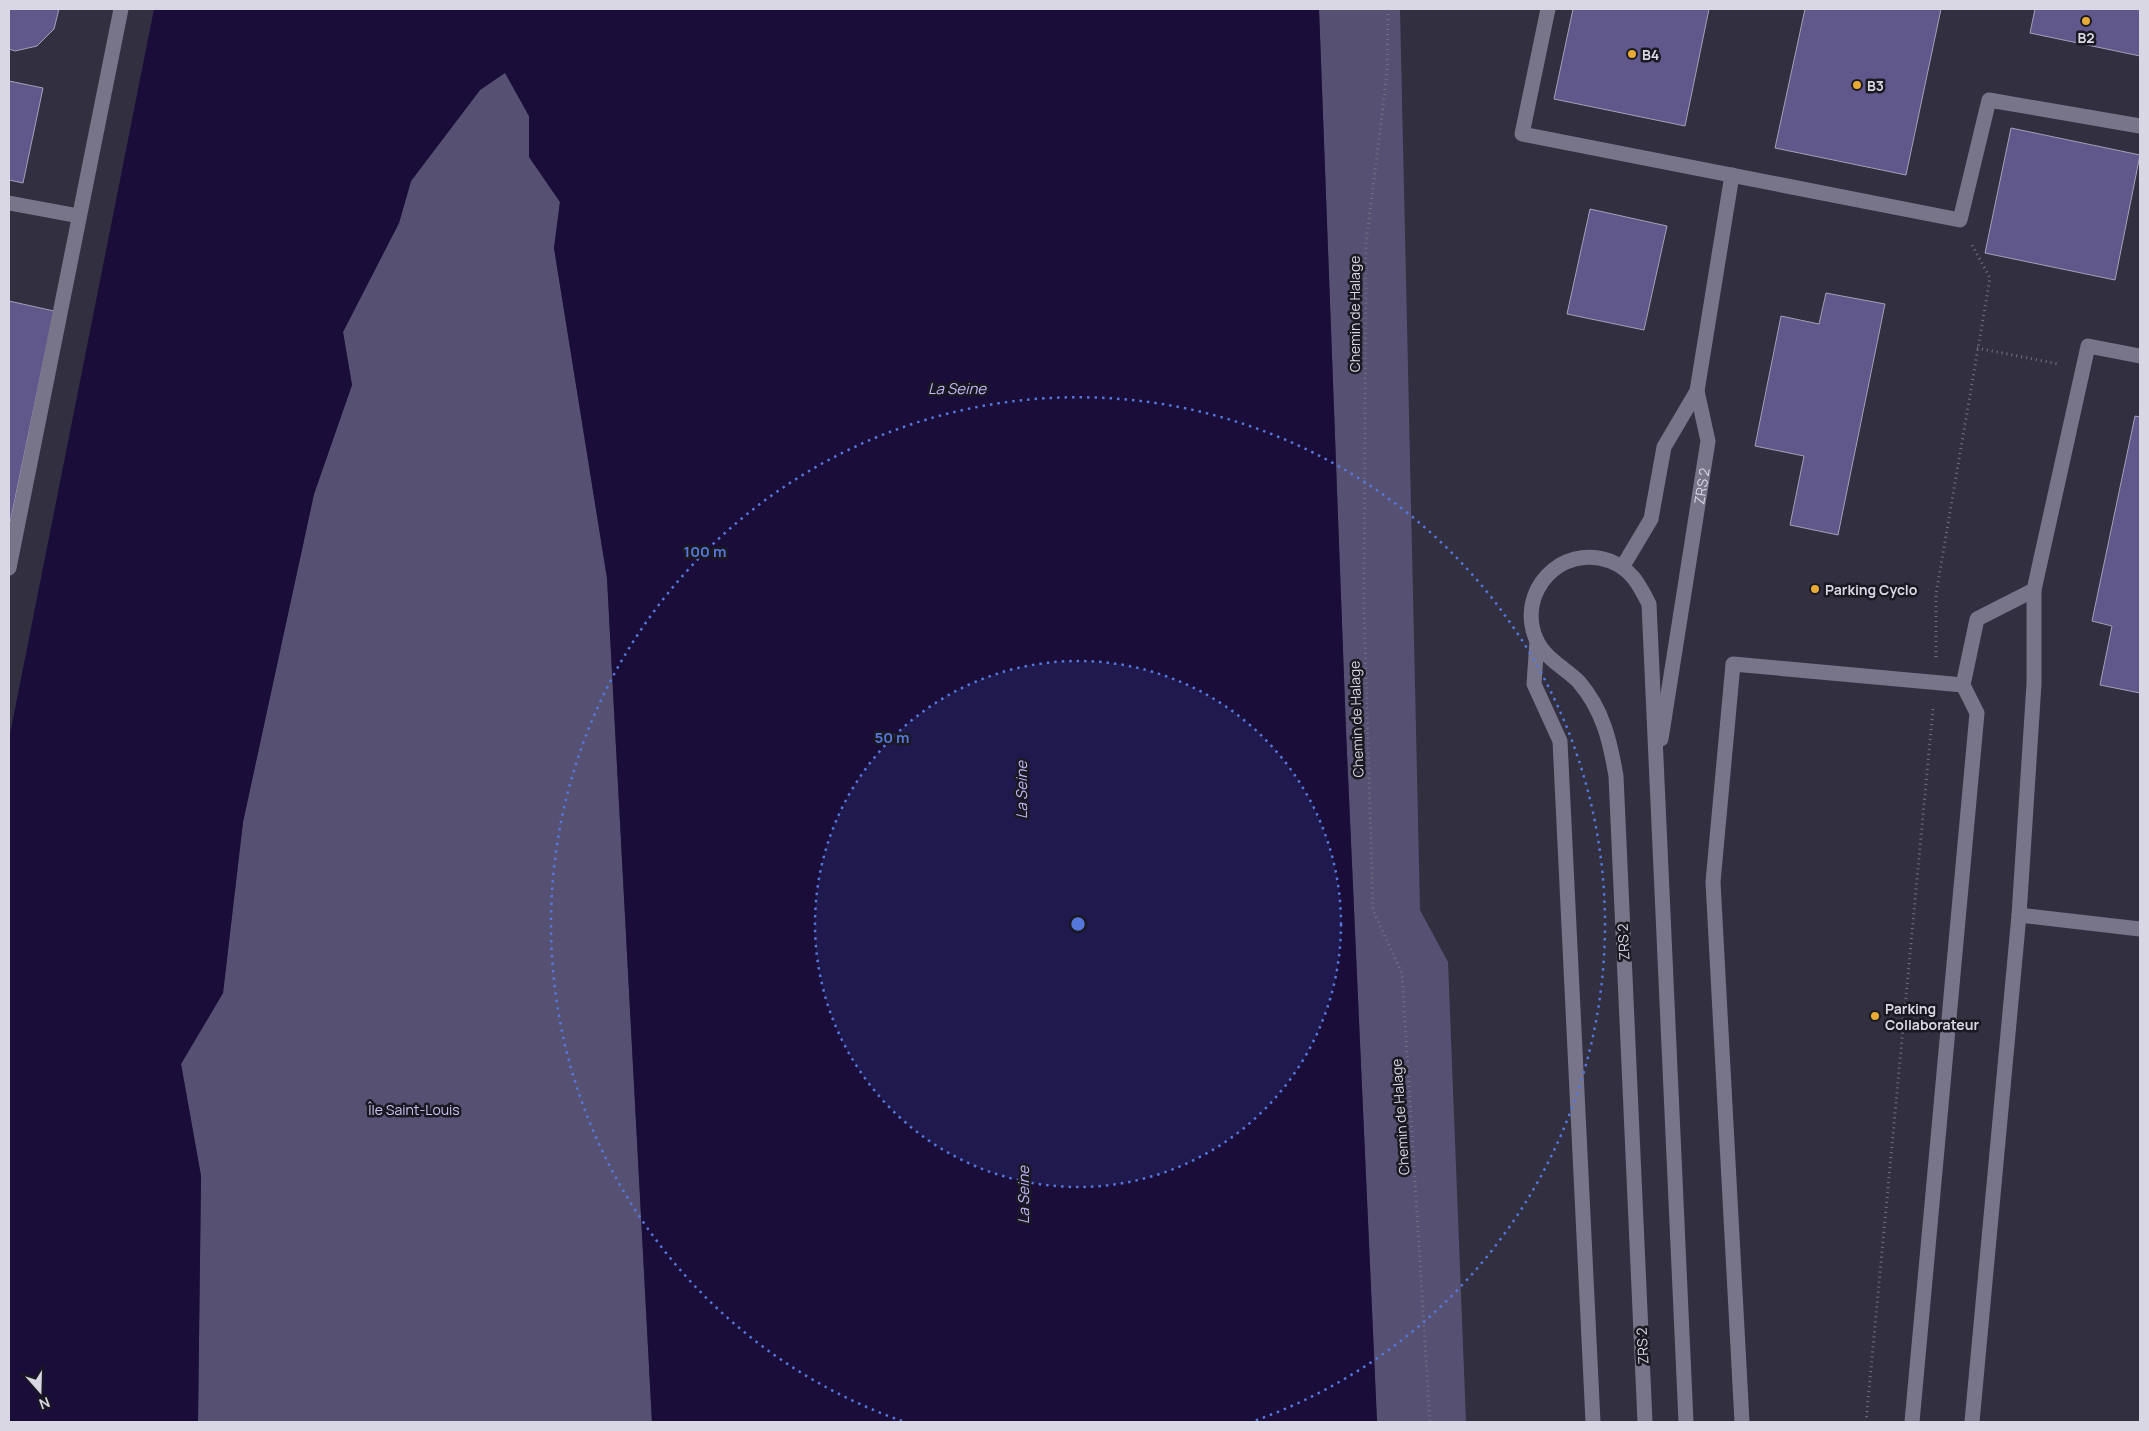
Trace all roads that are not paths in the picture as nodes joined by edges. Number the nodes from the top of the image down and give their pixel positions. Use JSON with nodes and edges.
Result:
{"nodes":[{"id":1,"x":121,"y":9,"type":"edge"},
{"id":2,"x":1548,"y":9,"type":"edge"},
{"id":3,"x":2140,"y":126,"type":"edge"},
{"id":4,"x":1732,"y":175,"type":"junction"},
{"id":5,"x":9,"y":202,"type":"edge"},
{"id":6,"x":79,"y":216,"type":"junction"},
{"id":7,"x":2140,"y":356,"type":"edge"},
{"id":8,"x":1697,"y":391,"type":"junction"},
{"id":9,"x":1623,"y":566,"type":"junction"},
{"id":10,"x":9,"y":568,"type":"edge"},
{"id":11,"x":2034,"y":590,"type":"junction"},
{"id":12,"x":1537,"y":641,"type":"junction"},
{"id":13,"x":1963,"y":685,"type":"junction"},
{"id":14,"x":1656,"y":772,"type":"junction"},
{"id":15,"x":2018,"y":915,"type":"junction"},
{"id":16,"x":2140,"y":928,"type":"edge"},
{"id":17,"x":1593,"y":1422,"type":"edge"},
{"id":18,"x":1645,"y":1422,"type":"edge"},
{"id":19,"x":1686,"y":1422,"type":"edge"},
{"id":20,"x":1742,"y":1422,"type":"edge"},
{"id":21,"x":1912,"y":1422,"type":"edge"},
{"id":22,"x":1972,"y":1422,"type":"edge"}],
"edges":[{"from":1,"to":6,"type":"lane"},
{"from":2,"to":4,"type":"lane"},
{"from":3,"to":4,"type":"lane"},
{"from":4,"to":8,"type":"lane"},
{"from":5,"to":6,"type":"lane"},
{"from":6,"to":10,"type":"lane"},
{"from":7,"to":11,"type":"lane"},
{"from":8,"to":9,"type":"lane"},
{"from":8,"to":14,"type":"lane","name":"ZRS 2"},
{"from":9,"to":12,"type":"lane","name":"ZRS 2"},
{"from":9,"to":14,"type":"lane","name":"ZRS 2"},
{"from":11,"to":13,"type":"lane"},
{"from":11,"to":15,"type":"lane"},
{"from":12,"to":17,"type":"lane"},
{"from":12,"to":18,"type":"lane","name":"ZRS 2"},
{"from":13,"to":20,"type":"lane"},
{"from":13,"to":21,"type":"lane"},
{"from":14,"to":19,"type":"lane","name":"ZRS 2"},
{"from":15,"to":16,"type":"lane"},
{"from":15,"to":22,"type":"lane"}]}
